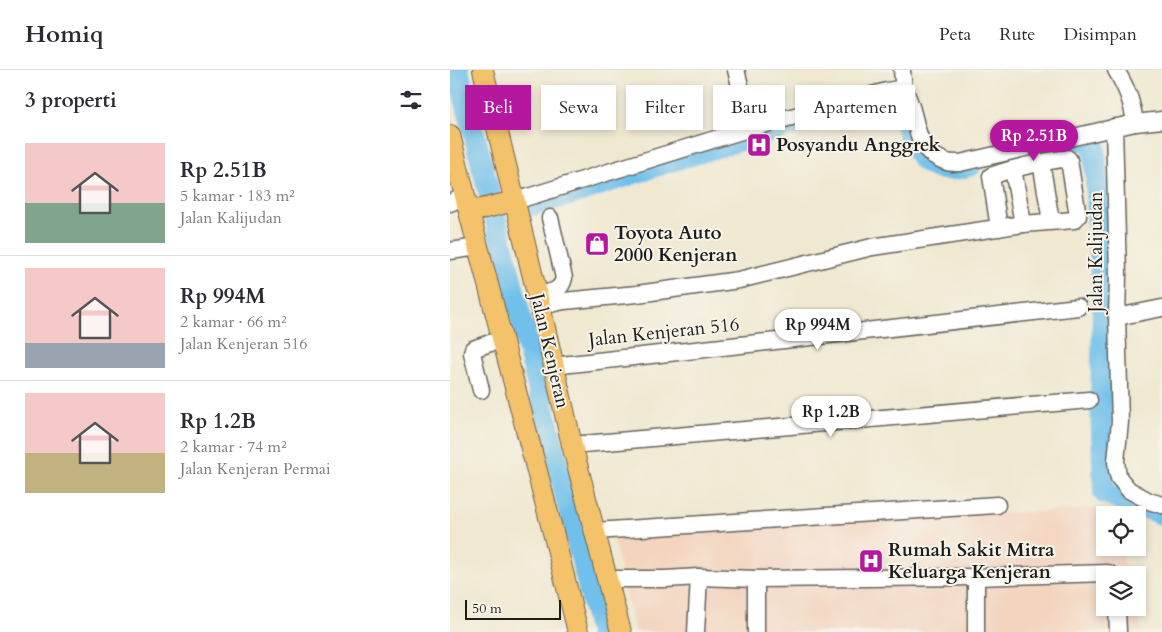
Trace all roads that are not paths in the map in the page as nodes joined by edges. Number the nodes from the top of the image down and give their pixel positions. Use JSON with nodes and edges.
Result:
{"nodes":[{"id":1,"x":483,"y":70,"type":"edge"},
{"id":2,"x":736,"y":70,"type":"edge"},
{"id":3,"x":902,"y":70,"type":"edge"},
{"id":4,"x":1116,"y":70,"type":"edge"},
{"id":5,"x":740,"y":85,"type":"edge"},
{"id":6,"x":904,"y":85,"type":"edge"},
{"id":7,"x":1162,"y":120,"type":"edge"},
{"id":8,"x":915,"y":121,"type":"edge"},
{"id":9,"x":1135,"y":123,"type":"junction"},
{"id":10,"x":1114,"y":127,"type":"junction"},
{"id":11,"x":745,"y":130,"type":"edge"},
{"id":12,"x":451,"y":143,"type":"edge"},
{"id":13,"x":1041,"y":162,"type":"junction"},
{"id":14,"x":1013,"y":169,"type":"junction"},
{"id":15,"x":512,"y":202,"type":"junction"},
{"id":16,"x":466,"y":205,"type":"edge"},
{"id":17,"x":550,"y":218,"type":"dead end"},
{"id":18,"x":1051,"y":221,"type":"junction"},
{"id":19,"x":1023,"y":224,"type":"junction"},
{"id":20,"x":999,"y":228,"type":"junction"},
{"id":21,"x":478,"y":247,"type":"junction"},
{"id":22,"x":450,"y":251,"type":"edge"},
{"id":23,"x":539,"y":301,"type":"junction"},
{"id":24,"x":1078,"y":306,"type":"dead end"},
{"id":25,"x":1162,"y":308,"type":"edge"},
{"id":26,"x":1117,"y":317,"type":"junction"},
{"id":27,"x":503,"y":341,"type":"junction"},
{"id":28,"x":553,"y":366,"type":"junction"},
{"id":29,"x":481,"y":390,"type":"dead end"},
{"id":30,"x":1088,"y":400,"type":"dead end"},
{"id":31,"x":572,"y":444,"type":"junction"},
{"id":32,"x":997,"y":506,"type":"dead end"},
{"id":33,"x":1162,"y":506,"type":"edge"},
{"id":34,"x":594,"y":531,"type":"junction"},
{"id":35,"x":1096,"y":573,"type":"edge"},
{"id":36,"x":699,"y":577,"type":"junction"},
{"id":37,"x":976,"y":577,"type":"junction"},
{"id":38,"x":606,"y":579,"type":"junction"},
{"id":39,"x":756,"y":579,"type":"junction"},
{"id":40,"x":1117,"y":616,"type":"edge"},
{"id":41,"x":578,"y":632,"type":"edge"},
{"id":42,"x":621,"y":632,"type":"edge"},
{"id":43,"x":696,"y":632,"type":"edge"},
{"id":44,"x":756,"y":632,"type":"edge"},
{"id":45,"x":976,"y":632,"type":"edge"},
{"id":46,"x":1118,"y":632,"type":"edge"}],
"edges":[{"from":1,"to":15,"type":"main road","name":"Jalan Kenjeran"},
{"from":2,"to":5,"type":"street"},
{"from":3,"to":6,"type":"street"},
{"from":4,"to":9,"type":"street"},
{"from":7,"to":9,"type":"street"},
{"from":8,"to":10,"type":"street"},
{"from":9,"to":10,"type":"street"},
{"from":10,"to":26,"type":"street","name":"Jalan Kalijudan"},
{"from":11,"to":15,"type":"street"},
{"from":12,"to":16,"type":"main road"},
{"from":13,"to":14,"type":"street"},
{"from":13,"to":18,"type":"street"},
{"from":13,"to":18,"type":"street"},
{"from":14,"to":19,"type":"street"},
{"from":14,"to":20,"type":"street"},
{"from":15,"to":16,"type":"main road"},
{"from":15,"to":23,"type":"main road","name":"Jalan Kenjeran"},
{"from":16,"to":21,"type":"main road"},
{"from":17,"to":23,"type":"street"},
{"from":18,"to":19,"type":"street"},
{"from":19,"to":20,"type":"street"},
{"from":20,"to":23,"type":"street"},
{"from":21,"to":22,"type":"street"},
{"from":21,"to":27,"type":"main road"},
{"from":23,"to":28,"type":"main road","name":"Jalan Kenjeran"},
{"from":24,"to":28,"type":"street","name":"Jalan Kenjeran 516"},
{"from":25,"to":26,"type":"street"},
{"from":26,"to":33,"type":"street","name":"Jalan Kalijudan"},
{"from":27,"to":29,"type":"street"},
{"from":27,"to":41,"type":"main road"},
{"from":28,"to":31,"type":"main road","name":"Jalan Kenjeran"},
{"from":30,"to":31,"type":"street"},
{"from":31,"to":34,"type":"main road","name":"Jalan Kenjeran"},
{"from":32,"to":34,"type":"street"},
{"from":34,"to":38,"type":"main road","name":"Jalan Kenjeran"},
{"from":35,"to":37,"type":"street"},
{"from":36,"to":38,"type":"street"},
{"from":36,"to":39,"type":"street"},
{"from":36,"to":43,"type":"street"},
{"from":37,"to":39,"type":"street"},
{"from":37,"to":45,"type":"street"},
{"from":38,"to":42,"type":"main road","name":"Jalan Kenjeran"},
{"from":39,"to":44,"type":"street"},
{"from":40,"to":46,"type":"street"}]}
